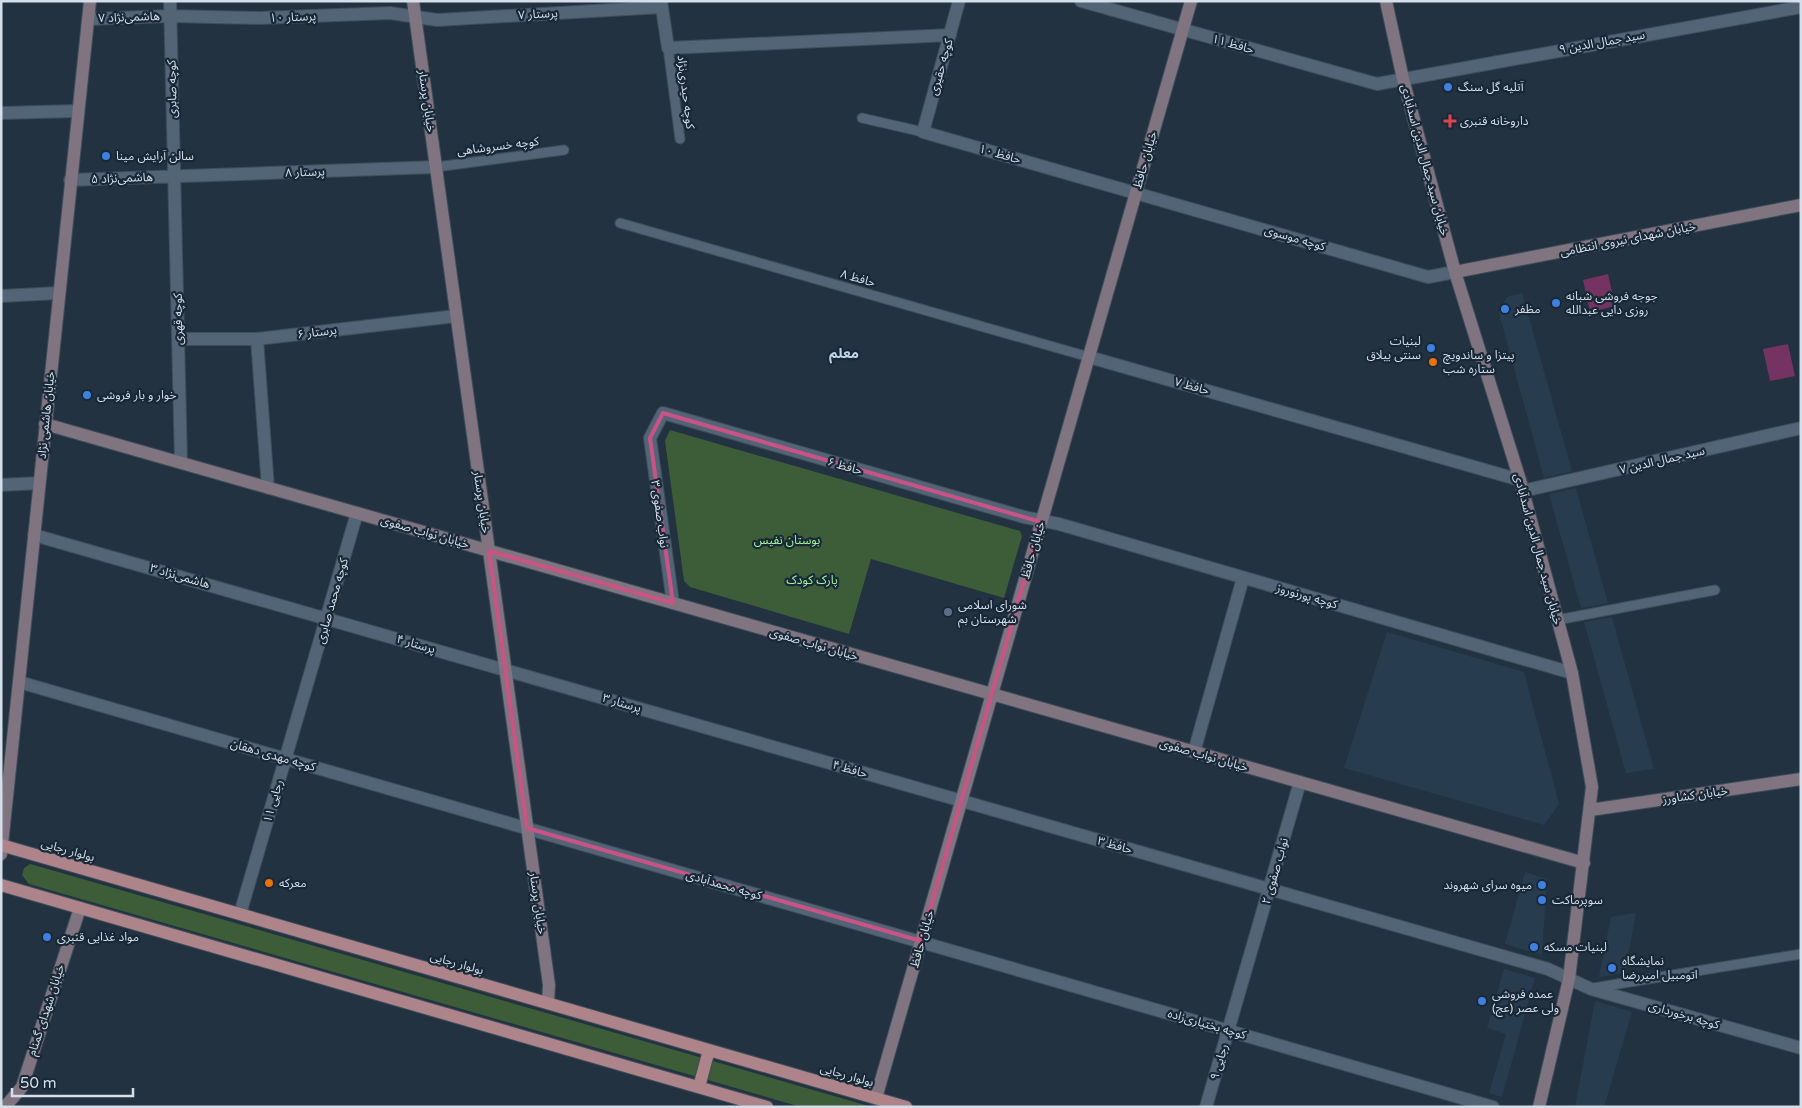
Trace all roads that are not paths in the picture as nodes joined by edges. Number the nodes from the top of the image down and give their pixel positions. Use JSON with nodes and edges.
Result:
{"nodes":[{"id":1,"x":90,"y":1,"type":"edge"},
{"id":2,"x":170,"y":1,"type":"edge"},
{"id":3,"x":413,"y":1,"type":"edge"},
{"id":4,"x":960,"y":1,"type":"edge"},
{"id":5,"x":1081,"y":1,"type":"edge"},
{"id":6,"x":1191,"y":1,"type":"edge"},
{"id":7,"x":1386,"y":1,"type":"edge"},
{"id":8,"x":662,"y":4,"type":"edge"},
{"id":9,"x":1801,"y":7,"type":"edge"},
{"id":10,"x":170,"y":16,"type":"junction"},
{"id":11,"x":415,"y":16,"type":"junction"},
{"id":12,"x":88,"y":18,"type":"junction"},
{"id":13,"x":1182,"y":30,"type":"junction"},
{"id":14,"x":950,"y":35,"type":"junction"},
{"id":15,"x":668,"y":48,"type":"junction"},
{"id":16,"x":1284,"y":58,"type":"joint"},
{"id":17,"x":1403,"y":79,"type":"junction"},
{"id":18,"x":77,"y":111,"type":"junction"},
{"id":19,"x":1,"y":113,"type":"edge"},
{"id":20,"x":862,"y":118,"type":"dead end"},
{"id":21,"x":923,"y":132,"type":"junction"},
{"id":22,"x":680,"y":139,"type":"dead end"},
{"id":23,"x":564,"y":150,"type":"dead end"},
{"id":24,"x":436,"y":167,"type":"junction"},
{"id":25,"x":174,"y":176,"type":"junction"},
{"id":26,"x":70,"y":180,"type":"junction"},
{"id":27,"x":1136,"y":192,"type":"junction"},
{"id":28,"x":1801,"y":205,"type":"edge"},
{"id":29,"x":620,"y":223,"type":"dead end"},
{"id":30,"x":1455,"y":272,"type":"junction"},
{"id":31,"x":58,"y":293,"type":"junction"},
{"id":32,"x":1,"y":296,"type":"edge"},
{"id":33,"x":456,"y":316,"type":"junction"},
{"id":34,"x":178,"y":339,"type":"junction"},
{"id":35,"x":257,"y":339,"type":"junction"},
{"id":36,"x":1088,"y":357,"type":"junction"},
{"id":37,"x":45,"y":424,"type":"junction"},
{"id":38,"x":656,"y":426,"type":"joint"},
{"id":39,"x":1801,"y":428,"type":"edge"},
{"id":40,"x":181,"y":462,"type":"junction"},
{"id":41,"x":39,"y":484,"type":"junction"},
{"id":42,"x":1,"y":485,"type":"edge"},
{"id":43,"x":1521,"y":486,"type":"junction"},
{"id":44,"x":268,"y":488,"type":"junction"},
{"id":45,"x":357,"y":513,"type":"junction"},
{"id":46,"x":1041,"y":522,"type":"junction"},
{"id":47,"x":34,"y":535,"type":"junction"},
{"id":48,"x":488,"y":550,"type":"junction"},
{"id":49,"x":1243,"y":578,"type":"junction"},
{"id":50,"x":1716,"y":590,"type":"dead end"},
{"id":51,"x":672,"y":603,"type":"junction"},
{"id":52,"x":326,"y":618,"type":"junction"},
{"id":53,"x":1558,"y":620,"type":"junction"},
{"id":54,"x":505,"y":669,"type":"junction"},
{"id":55,"x":1572,"y":673,"type":"junction"},
{"id":56,"x":19,"y":682,"type":"junction"},
{"id":57,"x":306,"y":688,"type":"joint"},
{"id":58,"x":992,"y":694,"type":"junction"},
{"id":59,"x":738,"y":736,"type":"joint"},
{"id":60,"x":1194,"y":752,"type":"junction"},
{"id":61,"x":286,"y":759,"type":"junction"},
{"id":62,"x":1801,"y":780,"type":"edge"},
{"id":63,"x":1300,"y":782,"type":"junction"},
{"id":64,"x":962,"y":801,"type":"junction"},
{"id":65,"x":1590,"y":810,"type":"junction"},
{"id":66,"x":527,"y":828,"type":"junction"},
{"id":67,"x":2,"y":848,"type":"edge"},
{"id":68,"x":1584,"y":863,"type":"junction"},
{"id":69,"x":1,"y":886,"type":"edge"},
{"id":70,"x":1269,"y":890,"type":"junction"},
{"id":71,"x":80,"y":908,"type":"junction"},
{"id":72,"x":240,"y":914,"type":"junction"},
{"id":73,"x":921,"y":941,"type":"junction"},
{"id":74,"x":1801,"y":954,"type":"edge"},
{"id":75,"x":1249,"y":960,"type":"joint"},
{"id":76,"x":1569,"y":979,"type":"junction"},
{"id":77,"x":1591,"y":988,"type":"junction"},
{"id":78,"x":548,"y":1003,"type":"junction"},
{"id":79,"x":1228,"y":1030,"type":"junction"},
{"id":80,"x":1801,"y":1048,"type":"edge"},
{"id":81,"x":709,"y":1050,"type":"junction"},
{"id":82,"x":698,"y":1087,"type":"junction"},
{"id":83,"x":876,"y":1098,"type":"junction"},
{"id":84,"x":4,"y":1103,"type":"edge"},
{"id":85,"x":767,"y":1107,"type":"edge"},
{"id":86,"x":906,"y":1107,"type":"edge"},
{"id":87,"x":1206,"y":1107,"type":"edge"},
{"id":88,"x":1493,"y":1107,"type":"edge"},
{"id":89,"x":1539,"y":1107,"type":"edge"}],
"edges":[{"from":1,"to":12,"type":"street","name":"خیابان هاشمی نژاد"},
{"from":2,"to":10,"type":"street","name":"کوچه صابری"},
{"from":3,"to":11,"type":"street","name":"خیابان پرستار"},
{"from":4,"to":14,"type":"street","name":"کوچه حقیری"},
{"from":5,"to":13,"type":"street","name":"حافظ ۱۱"},
{"from":6,"to":13,"type":"street","name":"خیابان حافظ"},
{"from":7,"to":17,"type":"street","name":"خیابان سید جمال الدین اسدآبادی"},
{"from":8,"to":11,"type":"street","name":"پرستار ۷"},
{"from":8,"to":15,"type":"street"},
{"from":9,"to":17,"type":"street","name":"سید جمال الدین ۹"},
{"from":10,"to":11,"type":"street","name":"پرستار ۱۰"},
{"from":10,"to":12,"type":"street","name":"هاشمی‌نژاد ۷"},
{"from":10,"to":25,"type":"street","name":"کوچه صابری"},
{"from":11,"to":24,"type":"street","name":"خیابان پرستار"},
{"from":12,"to":18,"type":"street","name":"خیابان هاشمی نژاد"},
{"from":13,"to":16,"type":"street","name":"حافظ ۱۱"},
{"from":13,"to":27,"type":"street","name":"خیابان حافظ"},
{"from":14,"to":15,"type":"street"},
{"from":14,"to":21,"type":"street","name":"کوچه حقیری"},
{"from":15,"to":22,"type":"lane","name":"کوچه حیدری‌نژاد"},
{"from":16,"to":17,"type":"street","name":"سید جمال الدین ۹"},
{"from":17,"to":30,"type":"street","name":"خیابان سید جمال الدین اسدآبادی"},
{"from":18,"to":19,"type":"street"},
{"from":18,"to":26,"type":"street","name":"خیابان هاشمی نژاد"},
{"from":20,"to":21,"type":"lane","name":"حافظ ۱۰"},
{"from":21,"to":27,"type":"street","name":"حافظ ۱۰"},
{"from":23,"to":24,"type":"lane","name":"کوچه خسروشاهی"},
{"from":24,"to":25,"type":"street","name":"پرستار ۸"},
{"from":24,"to":33,"type":"street","name":"خیابان پرستار"},
{"from":25,"to":26,"type":"street","name":"هاشمی‌نژاد ۵"},
{"from":25,"to":34,"type":"street","name":"کوچه قهری"},
{"from":26,"to":31,"type":"street","name":"خیابان هاشمی نژاد"},
{"from":27,"to":30,"type":"street","name":"کوچه موسوی"},
{"from":27,"to":36,"type":"street","name":"خیابان حافظ"},
{"from":28,"to":30,"type":"street","name":"خیابان شهدای نیروی انتظامی"},
{"from":29,"to":36,"type":"lane","name":"حافظ ۸"},
{"from":30,"to":43,"type":"street","name":"خیابان سید جمال الدین اسدآبادی"},
{"from":31,"to":32,"type":"street"},
{"from":31,"to":37,"type":"street","name":"خیابان هاشمی نژاد"},
{"from":33,"to":35,"type":"street","name":"پرستار ۶"},
{"from":33,"to":48,"type":"street","name":"خیابان پرستار"},
{"from":34,"to":35,"type":"street","name":"پرستار ۶"},
{"from":34,"to":40,"type":"street","name":"کوچه قهری"},
{"from":35,"to":44,"type":"street"},
{"from":36,"to":43,"type":"street","name":"حافظ ۷"},
{"from":36,"to":46,"type":"street","name":"خیابان حافظ"},
{"from":37,"to":40,"type":"street","name":"خیابان نواب صفوی"},
{"from":37,"to":41,"type":"street","name":"خیابان هاشمی نژاد"},
{"from":38,"to":46,"type":"street","name":"حافظ ۶"},
{"from":38,"to":51,"type":"street","name":"نواب صفوی ۳"},
{"from":39,"to":43,"type":"street","name":"سید جمال الدین ۷"},
{"from":40,"to":44,"type":"street","name":"خیابان نواب صفوی"},
{"from":41,"to":42,"type":"street"},
{"from":41,"to":47,"type":"street","name":"خیابان هاشمی نژاد"},
{"from":43,"to":53,"type":"street","name":"خیابان سید جمال الدین اسدآبادی"},
{"from":44,"to":45,"type":"street","name":"خیابان نواب صفوی"},
{"from":45,"to":48,"type":"street","name":"خیابان نواب صفوی"},
{"from":45,"to":52,"type":"street","name":"کوچه محمد صابری"},
{"from":46,"to":49,"type":"street","name":"کوچه پورنوروز"},
{"from":46,"to":58,"type":"street","name":"خیابان حافظ"},
{"from":47,"to":52,"type":"street","name":"هاشمی‌نژاد ۳"},
{"from":47,"to":56,"type":"street","name":"خیابان هاشمی نژاد"},
{"from":48,"to":51,"type":"street","name":"خیابان نواب صفوی"},
{"from":48,"to":54,"type":"street","name":"خیابان پرستار"},
{"from":49,"to":55,"type":"street","name":"کوچه پورنوروز"},
{"from":49,"to":60,"type":"street"},
{"from":50,"to":53,"type":"lane"},
{"from":51,"to":58,"type":"street","name":"خیابان نواب صفوی"},
{"from":52,"to":54,"type":"street","name":"پرستار ۴"},
{"from":52,"to":57,"type":"street","name":"کوچه محمد صابری"},
{"from":53,"to":55,"type":"street","name":"خیابان سید جمال الدین اسدآبادی"},
{"from":54,"to":59,"type":"street","name":"پرستار ۳"},
{"from":54,"to":66,"type":"street","name":"خیابان پرستار"},
{"from":55,"to":65,"type":"street","name":"خیابان سید جمال الدین اسدآبادی"},
{"from":56,"to":61,"type":"street","name":"کوچه مهدی دهقان"},
{"from":56,"to":67,"type":"street","name":"خیابان هاشمی نژاد"},
{"from":57,"to":61,"type":"street","name":"رجایی ۱۱"},
{"from":58,"to":60,"type":"street","name":"خیابان نواب صفوی"},
{"from":58,"to":64,"type":"street","name":"خیابان حافظ"},
{"from":59,"to":64,"type":"street","name":"حافظ ۴"},
{"from":60,"to":63,"type":"street","name":"خیابان نواب صفوی"},
{"from":61,"to":66,"type":"street","name":"کوچه مهدی دهقان"},
{"from":61,"to":72,"type":"street","name":"رجایی ۱۱"},
{"from":62,"to":65,"type":"street","name":"خیابان کشاورز"},
{"from":63,"to":68,"type":"street","name":"خیابان نواب صفوی"},
{"from":63,"to":70,"type":"street","name":"نواب صفوی ۲"},
{"from":64,"to":70,"type":"street","name":"حافظ ۳"},
{"from":64,"to":73,"type":"street","name":"خیابان حافظ"},
{"from":65,"to":68,"type":"street","name":"خیابان سید جمال الدین اسدآبادی"},
{"from":66,"to":73,"type":"street","name":"کوچه محمدآبادی"},
{"from":66,"to":78,"type":"street","name":"خیابان پرستار"},
{"from":67,"to":72,"type":"main road","name":"بولوار رجایی"},
{"from":68,"to":76,"type":"street","name":"خیابان سید جمال الدین اسدآبادی"},
{"from":69,"to":71,"type":"main road"},
{"from":70,"to":75,"type":"street","name":"نواب صفوی ۲"},
{"from":70,"to":76,"type":"street","name":"حافظ ۳"},
{"from":71,"to":82,"type":"main road"},
{"from":71,"to":84,"type":"street","name":"خیابان شهدای گمنام"},
{"from":72,"to":78,"type":"main road","name":"بولوار رجایی"},
{"from":73,"to":79,"type":"street","name":"کوچه بختیاری‌زاده"},
{"from":73,"to":83,"type":"street","name":"خیابان حافظ"},
{"from":74,"to":77,"type":"lane"},
{"from":75,"to":79,"type":"street","name":"رجایی ۹"},
{"from":76,"to":77,"type":"street","name":"کوچه برخورداری"},
{"from":76,"to":89,"type":"street","name":"خیابان سید جمال الدین اسدآبادی"},
{"from":77,"to":80,"type":"street","name":"کوچه برخورداری"},
{"from":78,"to":81,"type":"main road","name":"بولوار رجایی"},
{"from":79,"to":87,"type":"street","name":"رجایی ۹"},
{"from":79,"to":88,"type":"street","name":"کوچه بختیاری‌زاده"},
{"from":81,"to":82,"type":"main road"},
{"from":81,"to":83,"type":"main road","name":"بولوار رجایی"},
{"from":82,"to":85,"type":"main road"},
{"from":83,"to":86,"type":"main road","name":"بولوار رجایی"}]}
